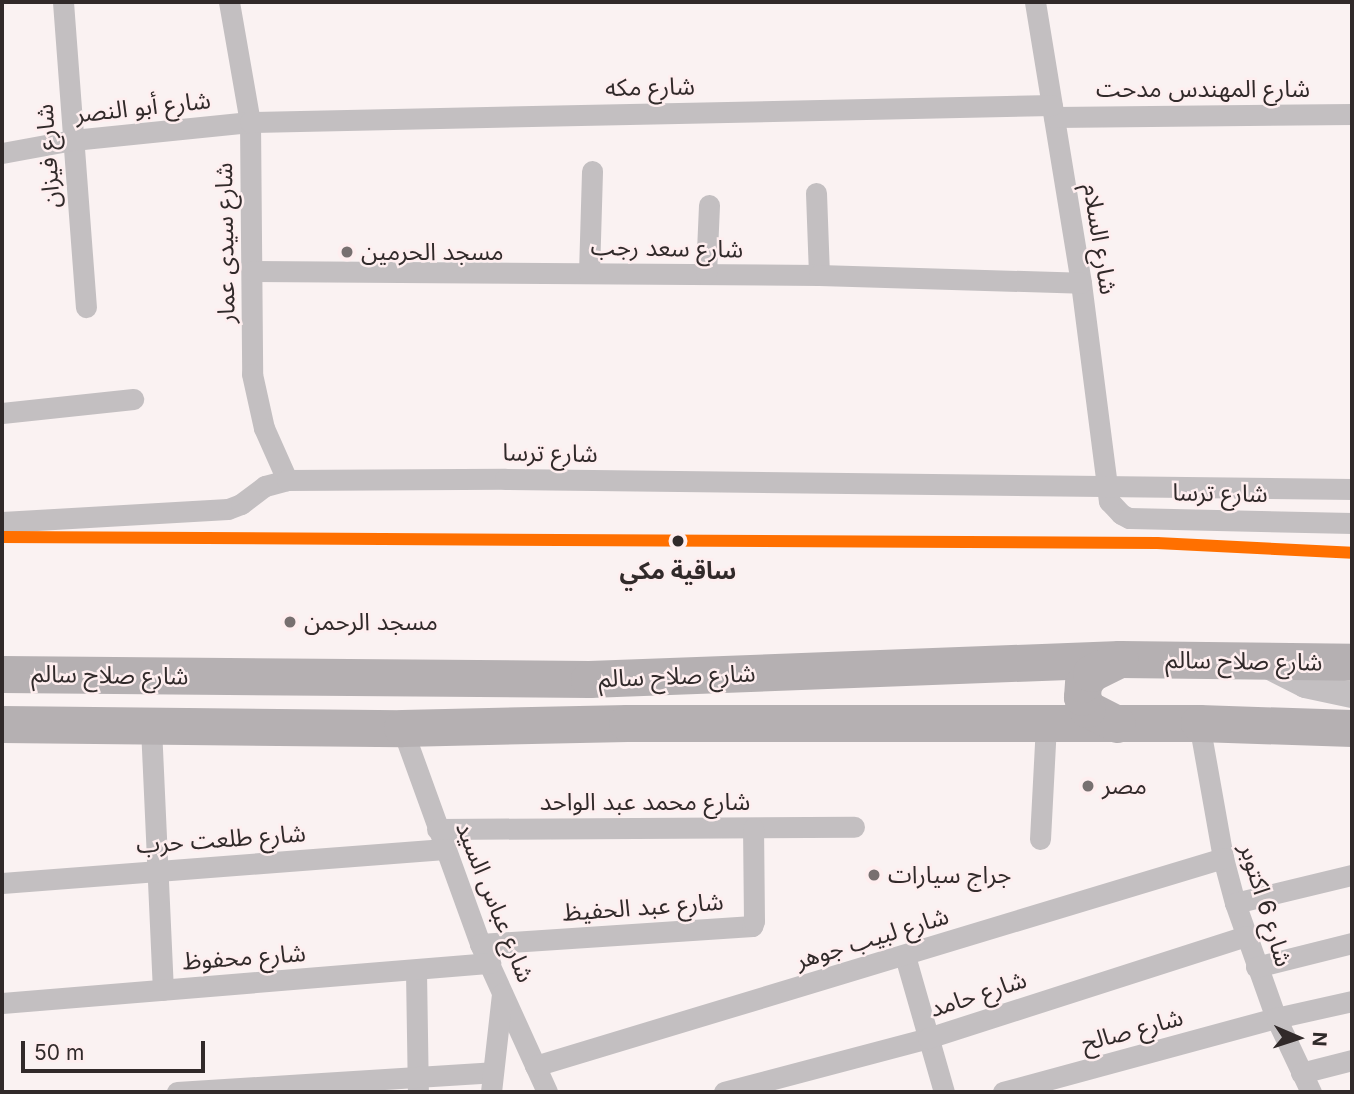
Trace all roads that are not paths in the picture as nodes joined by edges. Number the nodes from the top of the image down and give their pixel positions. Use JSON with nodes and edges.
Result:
{"nodes":[{"id":1,"x":63,"y":2,"type":"edge"},
{"id":2,"x":229,"y":2,"type":"edge"},
{"id":3,"x":1035,"y":2,"type":"edge"},
{"id":4,"x":1053,"y":111,"type":"junction"},
{"id":5,"x":1352,"y":114,"type":"edge"},
{"id":6,"x":250,"y":122,"type":"junction"},
{"id":7,"x":73,"y":140,"type":"junction"},
{"id":8,"x":2,"y":153,"type":"edge"},
{"id":9,"x":592,"y":171,"type":"dead end"},
{"id":10,"x":816,"y":193,"type":"dead end"},
{"id":11,"x":709,"y":205,"type":"dead end"},
{"id":12,"x":253,"y":271,"type":"junction"},
{"id":13,"x":589,"y":273,"type":"junction"},
{"id":14,"x":706,"y":274,"type":"junction"},
{"id":15,"x":819,"y":275,"type":"junction"},
{"id":16,"x":1081,"y":283,"type":"junction"},
{"id":17,"x":86,"y":307,"type":"dead end"},
{"id":18,"x":133,"y":398,"type":"dead end"},
{"id":19,"x":2,"y":414,"type":"edge"},
{"id":20,"x":287,"y":480,"type":"junction"},
{"id":21,"x":1106,"y":485,"type":"junction"},
{"id":22,"x":1352,"y":489,"type":"edge"},
{"id":23,"x":2,"y":522,"type":"edge"},
{"id":24,"x":1352,"y":523,"type":"edge"},
{"id":25,"x":1120,"y":659,"type":"junction"},
{"id":26,"x":1261,"y":663,"type":"junction"},
{"id":27,"x":1352,"y":663,"type":"edge"},
{"id":28,"x":2,"y":674,"type":"edge"},
{"id":29,"x":678,"y":677,"type":"junction"},
{"id":30,"x":632,"y":678,"type":"junction"},
{"id":31,"x":1352,"y":695,"type":"edge"},
{"id":32,"x":627,"y":723,"type":"junction"},
{"id":33,"x":1199,"y":723,"type":"junction"},
{"id":34,"x":2,"y":724,"type":"edge"},
{"id":35,"x":684,"y":724,"type":"junction"},
{"id":36,"x":1046,"y":724,"type":"junction"},
{"id":37,"x":1117,"y":724,"type":"junction"},
{"id":38,"x":151,"y":727,"type":"junction"},
{"id":39,"x":402,"y":728,"type":"junction"},
{"id":40,"x":1352,"y":728,"type":"edge"},
{"id":41,"x":854,"y":827,"type":"dead end"},
{"id":42,"x":753,"y":828,"type":"junction"},
{"id":43,"x":437,"y":829,"type":"junction"},
{"id":44,"x":1040,"y":839,"type":"dead end"},
{"id":45,"x":445,"y":849,"type":"junction"},
{"id":46,"x":1223,"y":858,"type":"junction"},
{"id":47,"x":158,"y":870,"type":"junction"},
{"id":48,"x":1352,"y":875,"type":"edge"},
{"id":49,"x":2,"y":883,"type":"edge"},
{"id":50,"x":1235,"y":903,"type":"junction"},
{"id":51,"x":1245,"y":936,"type":"junction"},
{"id":52,"x":1352,"y":943,"type":"edge"},
{"id":53,"x":481,"y":944,"type":"junction"},
{"id":54,"x":905,"y":956,"type":"junction"},
{"id":55,"x":490,"y":963,"type":"junction"},
{"id":56,"x":1256,"y":967,"type":"junction"},
{"id":57,"x":416,"y":971,"type":"junction"},
{"id":58,"x":163,"y":990,"type":"junction"},
{"id":59,"x":502,"y":992,"type":"junction"},
{"id":60,"x":1352,"y":1001,"type":"edge"},
{"id":61,"x":2,"y":1003,"type":"edge"},
{"id":62,"x":1276,"y":1018,"type":"junction"},
{"id":63,"x":928,"y":1038,"type":"junction"},
{"id":64,"x":1352,"y":1060,"type":"edge"},
{"id":65,"x":535,"y":1066,"type":"junction"},
{"id":66,"x":1301,"y":1073,"type":"junction"},
{"id":67,"x":491,"y":1082,"type":"edge"},
{"id":68,"x":419,"y":1084,"type":"edge"},
{"id":69,"x":177,"y":1092,"type":"edge"},
{"id":70,"x":547,"y":1092,"type":"edge"},
{"id":71,"x":724,"y":1092,"type":"edge"},
{"id":72,"x":944,"y":1092,"type":"edge"},
{"id":73,"x":1003,"y":1092,"type":"edge"},
{"id":74,"x":1311,"y":1092,"type":"edge"}],
"edges":[{"from":1,"to":7,"type":"street","name":"شارع فيزان"},
{"from":2,"to":6,"type":"street","name":"شارع سيدى عمار"},
{"from":3,"to":4,"type":"street","name":"شارع السلام"},
{"from":4,"to":5,"type":"street","name":"شارع المهندس مدحت"},
{"from":4,"to":6,"type":"street","name":"شارع مكه"},
{"from":4,"to":16,"type":"street","name":"شارع السلام"},
{"from":6,"to":7,"type":"street","name":"شارع أبو النصر"},
{"from":6,"to":12,"type":"street","name":"شارع سيدى عمار"},
{"from":7,"to":8,"type":"street","name":"شارع أبو النصر"},
{"from":7,"to":17,"type":"street","name":"شارع فيزان"},
{"from":9,"to":13,"type":"street"},
{"from":10,"to":15,"type":"street"},
{"from":11,"to":14,"type":"street"},
{"from":12,"to":13,"type":"street","name":"شارع سعد رجب"},
{"from":12,"to":20,"type":"street","name":"شارع سيدى عمار"},
{"from":13,"to":14,"type":"street","name":"شارع سعد رجب"},
{"from":14,"to":15,"type":"street","name":"شارع سعد رجب"},
{"from":15,"to":16,"type":"street","name":"شارع سعد رجب"},
{"from":16,"to":21,"type":"street","name":"شارع السلام"},
{"from":18,"to":19,"type":"street"},
{"from":20,"to":21,"type":"street","name":"شارع ترسا"},
{"from":20,"to":23,"type":"street","name":"شارع ترسا"},
{"from":21,"to":22,"type":"street","name":"شارع ترسا"},
{"from":21,"to":24,"type":"street","name":"شارع ترسا"},
{"from":25,"to":26,"type":"highway","name":"شارع صلاح سالم"},
{"from":25,"to":29,"type":"highway","name":"شارع صلاح سالم"},
{"from":25,"to":37,"type":"highway"},
{"from":26,"to":27,"type":"highway","name":"شارع صلاح سالم"},
{"from":26,"to":31,"type":"street"},
{"from":28,"to":30,"type":"highway","name":"شارع صلاح سالم"},
{"from":29,"to":30,"type":"highway","name":"شارع صلاح سالم"},
{"from":29,"to":35,"type":"highway"},
{"from":30,"to":32,"type":"highway"},
{"from":32,"to":35,"type":"highway","name":"شارع صلاح سالم"},
{"from":32,"to":39,"type":"highway","name":"شارع صلاح سالم"},
{"from":33,"to":37,"type":"highway","name":"شارع صلاح سالم"},
{"from":33,"to":40,"type":"highway","name":"شارع صلاح سالم"},
{"from":33,"to":46,"type":"street","name":"شارع 6 اكتوبر"},
{"from":34,"to":38,"type":"highway","name":"شارع صلاح سالم"},
{"from":35,"to":36,"type":"highway","name":"شارع صلاح سالم"},
{"from":36,"to":37,"type":"highway","name":"شارع صلاح سالم"},
{"from":36,"to":44,"type":"street"},
{"from":38,"to":39,"type":"highway","name":"شارع صلاح سالم"},
{"from":38,"to":47,"type":"street"},
{"from":39,"to":43,"type":"street","name":"شارع عباس السيد"},
{"from":41,"to":42,"type":"street","name":"شارع محمد عبد الواحد"},
{"from":42,"to":43,"type":"street","name":"شارع محمد عبد الواحد"},
{"from":42,"to":53,"type":"street","name":"شارع عبد الحفيظ"},
{"from":43,"to":45,"type":"street","name":"شارع عباس السيد"},
{"from":45,"to":47,"type":"street","name":"شارع طلعت حرب"},
{"from":45,"to":53,"type":"street","name":"شارع عباس السيد"},
{"from":46,"to":50,"type":"street","name":"شارع 6 اكتوبر"},
{"from":46,"to":54,"type":"street","name":"شارع لبيب جوهر"},
{"from":47,"to":49,"type":"street","name":"شارع طلعت حرب"},
{"from":47,"to":58,"type":"street"},
{"from":48,"to":50,"type":"street"},
{"from":50,"to":51,"type":"street","name":"شارع 6 اكتوبر"},
{"from":51,"to":56,"type":"street","name":"شارع 6 اكتوبر"},
{"from":51,"to":63,"type":"street","name":"شارع حامد"},
{"from":52,"to":56,"type":"street"},
{"from":53,"to":55,"type":"street","name":"شارع عباس السيد"},
{"from":54,"to":63,"type":"street"},
{"from":54,"to":65,"type":"street","name":"شارع لبيب جوهر"},
{"from":55,"to":57,"type":"street","name":"شارع محفوظ"},
{"from":55,"to":59,"type":"street","name":"شارع عباس السيد"},
{"from":56,"to":62,"type":"street","name":"شارع 6 اكتوبر"},
{"from":57,"to":58,"type":"street","name":"شارع محفوظ"},
{"from":57,"to":68,"type":"street"},
{"from":58,"to":61,"type":"street","name":"شارع محفوظ"},
{"from":59,"to":65,"type":"street","name":"شارع عباس السيد"},
{"from":59,"to":67,"type":"street"},
{"from":60,"to":62,"type":"street","name":"شارع صالح"},
{"from":62,"to":66,"type":"street","name":"شارع 6 اكتوبر"},
{"from":62,"to":73,"type":"street","name":"شارع صالح"},
{"from":63,"to":71,"type":"street","name":"شارع حامد"},
{"from":63,"to":72,"type":"street"},
{"from":64,"to":66,"type":"street"},
{"from":65,"to":70,"type":"street","name":"شارع عباس السيد"},
{"from":66,"to":74,"type":"street","name":"شارع 6 اكتوبر"},
{"from":67,"to":68,"type":"street"},
{"from":68,"to":69,"type":"street"}]}
